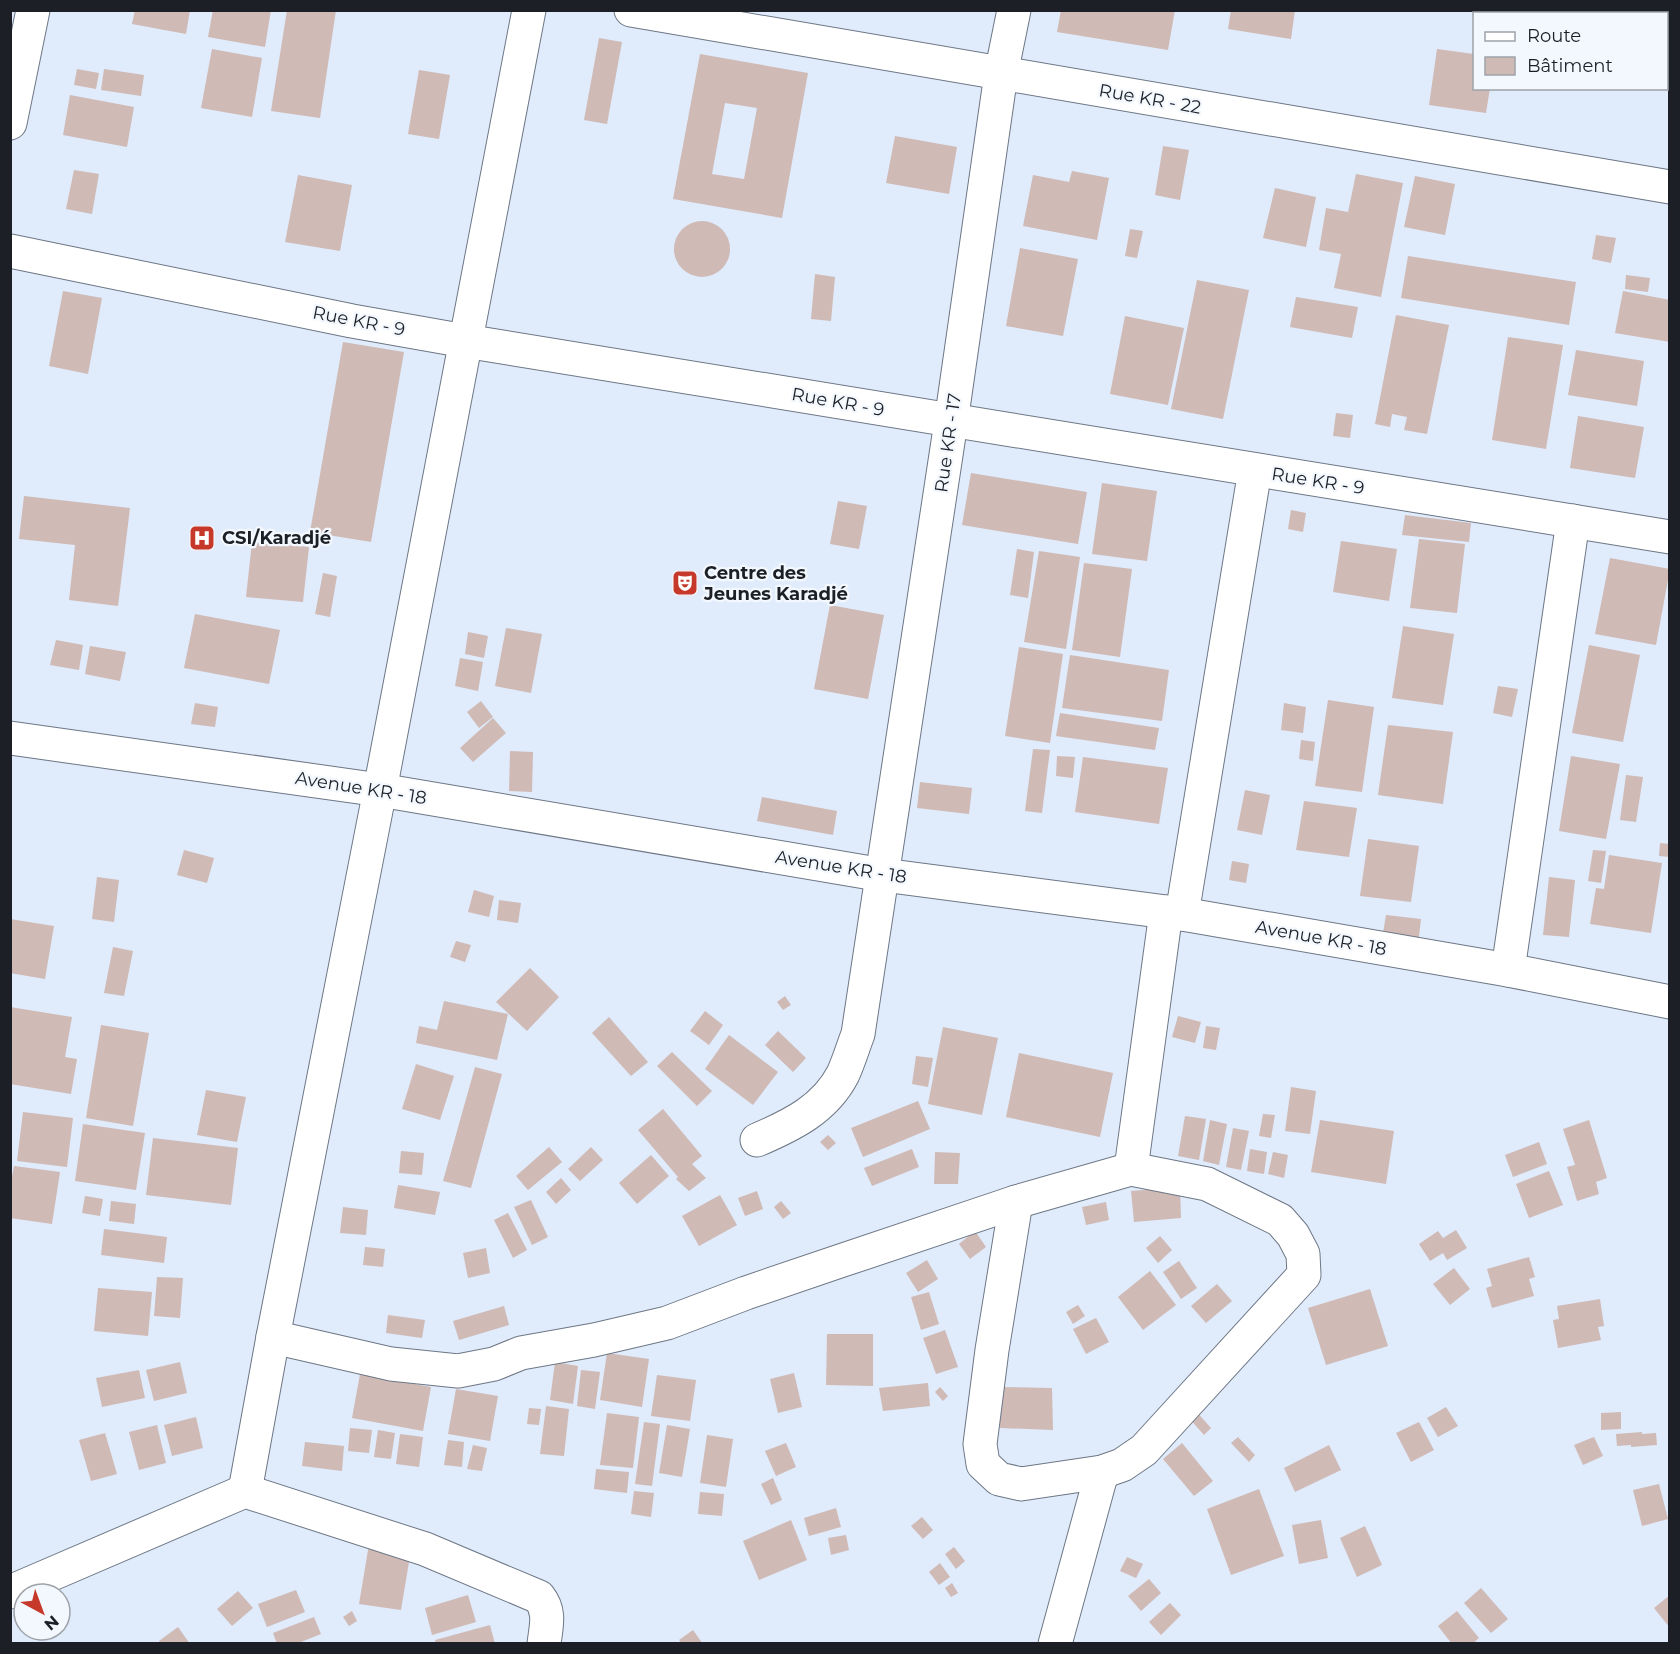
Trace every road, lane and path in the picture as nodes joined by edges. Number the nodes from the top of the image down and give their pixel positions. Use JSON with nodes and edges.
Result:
{"nodes":[{"id":1,"x":33,"y":10,"type":"edge"},
{"id":2,"x":528,"y":10,"type":"edge"},
{"id":3,"x":631,"y":10,"type":"edge"},
{"id":4,"x":1014,"y":10,"type":"edge"},
{"id":5,"x":1001,"y":74,"type":"junction"},
{"id":6,"x":10,"y":123,"type":"edge"},
{"id":7,"x":1670,"y":187,"type":"edge"},
{"id":8,"x":10,"y":251,"type":"edge"},
{"id":9,"x":465,"y":341,"type":"junction"},
{"id":10,"x":951,"y":422,"type":"junction"},
{"id":11,"x":1255,"y":470,"type":"junction"},
{"id":12,"x":1573,"y":521,"type":"junction"},
{"id":13,"x":1670,"y":537,"type":"edge"},
{"id":14,"x":10,"y":738,"type":"edge"},
{"id":15,"x":380,"y":790,"type":"junction"},
{"id":16,"x":883,"y":875,"type":"junction"},
{"id":17,"x":1174,"y":913,"type":"junction"},
{"id":18,"x":1508,"y":970,"type":"junction"},
{"id":19,"x":1670,"y":1002,"type":"edge"},
{"id":20,"x":757,"y":1140,"type":"dead end"},
{"id":21,"x":1131,"y":1169,"type":"junction"},
{"id":22,"x":1016,"y":1202,"type":"junction"},
{"id":23,"x":273,"y":1337,"type":"junction"},
{"id":24,"x":1102,"y":1472,"type":"junction"},
{"id":25,"x":245,"y":1491,"type":"junction"},
{"id":26,"x":10,"y":1592,"type":"edge"},
{"id":27,"x":544,"y":1644,"type":"edge"},
{"id":28,"x":1055,"y":1644,"type":"edge"}],
"edges":[{"from":1,"to":6,"type":"street"},
{"from":2,"to":9,"type":"street"},
{"from":3,"to":5,"type":"street","name":"Rue KR - 22"},
{"from":4,"to":5,"type":"street","name":"Rue KR - 17"},
{"from":5,"to":7,"type":"street","name":"Rue KR - 22"},
{"from":5,"to":10,"type":"street","name":"Rue KR - 17"},
{"from":8,"to":9,"type":"street","name":"Rue KR - 9"},
{"from":9,"to":10,"type":"street","name":"Rue KR - 9"},
{"from":9,"to":15,"type":"street"},
{"from":10,"to":11,"type":"street","name":"Rue KR - 9"},
{"from":10,"to":16,"type":"street","name":"Rue KR - 17"},
{"from":11,"to":12,"type":"street","name":"Rue KR - 9"},
{"from":11,"to":17,"type":"street"},
{"from":12,"to":13,"type":"street","name":"Rue KR - 9"},
{"from":12,"to":18,"type":"street"},
{"from":14,"to":15,"type":"street","name":"Avenue KR - 18"},
{"from":15,"to":16,"type":"street","name":"Avenue KR - 18"},
{"from":15,"to":23,"type":"street"},
{"from":16,"to":17,"type":"street","name":"Avenue KR - 18"},
{"from":16,"to":20,"type":"street","name":"Rue KR - 17"},
{"from":17,"to":18,"type":"street","name":"Avenue KR - 18"},
{"from":17,"to":21,"type":"street"},
{"from":18,"to":19,"type":"street","name":"Avenue KR - 18"},
{"from":21,"to":22,"type":"street"},
{"from":21,"to":24,"type":"street"},
{"from":22,"to":23,"type":"street"},
{"from":22,"to":24,"type":"street"},
{"from":23,"to":25,"type":"street"},
{"from":24,"to":28,"type":"street"},
{"from":25,"to":26,"type":"street"},
{"from":25,"to":27,"type":"street"}]}
